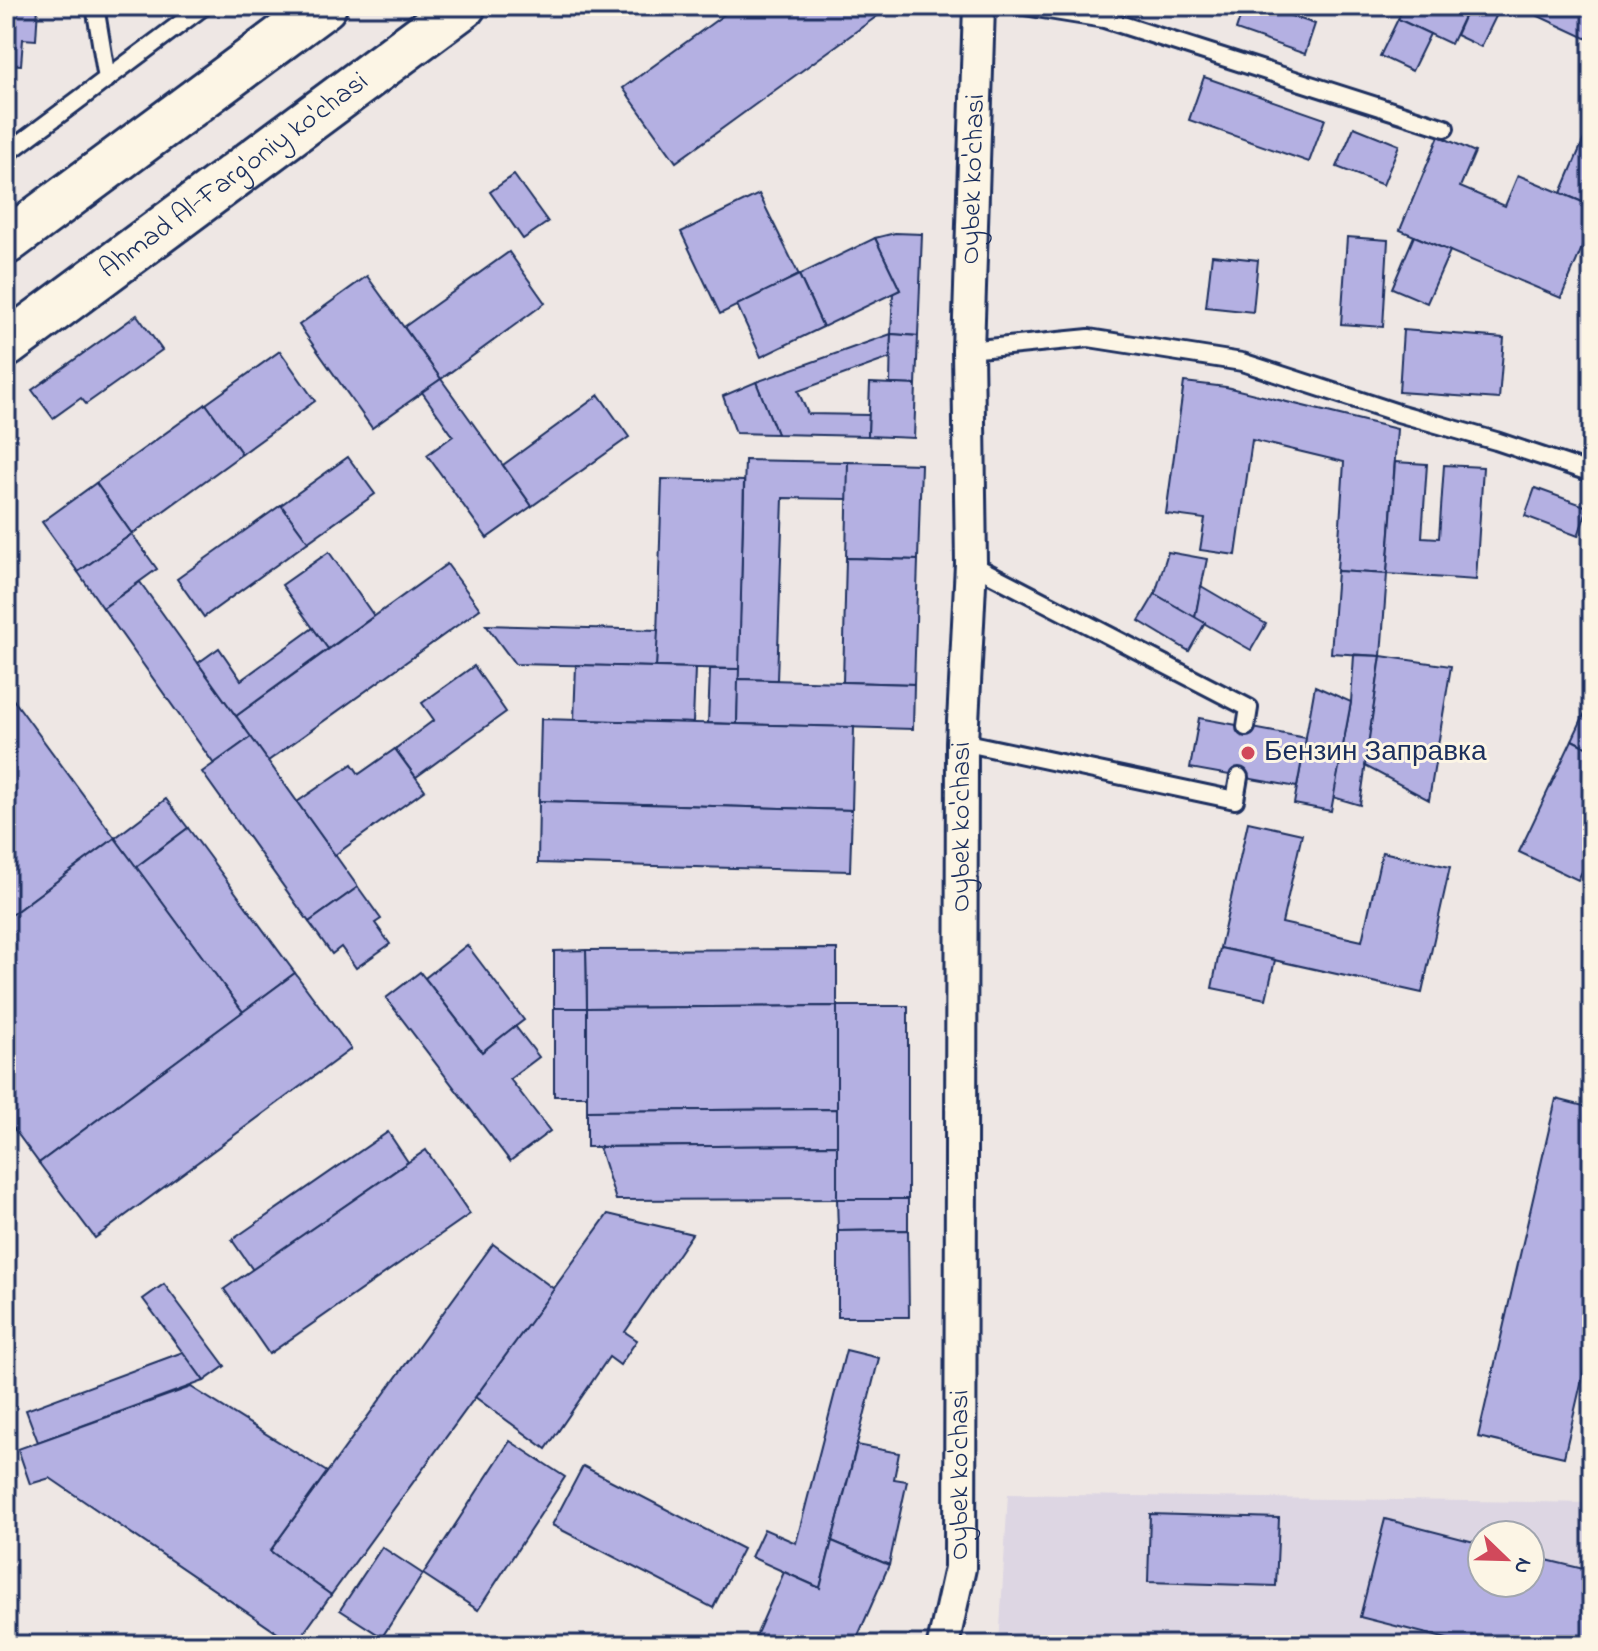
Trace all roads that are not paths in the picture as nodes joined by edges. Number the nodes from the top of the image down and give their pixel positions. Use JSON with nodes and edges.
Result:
{"nodes":[{"id":1,"x":95,"y":6,"type":"edge"},
{"id":2,"x":204,"y":6,"type":"edge"},
{"id":3,"x":324,"y":6,"type":"edge"},
{"id":4,"x":463,"y":6,"type":"edge"},
{"id":5,"x":979,"y":6,"type":"edge"},
{"id":6,"x":1024,"y":6,"type":"edge"},
{"id":7,"x":107,"y":79,"type":"junction"},
{"id":8,"x":1445,"y":128,"type":"dead end"},
{"id":9,"x":6,"y":154,"type":"edge"},
{"id":10,"x":6,"y":242,"type":"edge"},
{"id":11,"x":6,"y":345,"type":"edge"},
{"id":12,"x":968,"y":350,"type":"junction"},
{"id":13,"x":1592,"y":473,"type":"edge"},
{"id":14,"x":971,"y":564,"type":"junction"},
{"id":15,"x":1246,"y":727,"type":"dead end"},
{"id":16,"x":962,"y":742,"type":"junction"},
{"id":17,"x":1239,"y":777,"type":"dead end"},
{"id":18,"x":943,"y":1645,"type":"edge"}],
"edges":[{"from":1,"to":7,"type":"lane"},
{"from":2,"to":7,"type":"lane"},
{"from":3,"to":10,"type":"highway"},
{"from":4,"to":11,"type":"highway","name":"Ahmad Al-Farg'oniy ko'chasi"},
{"from":5,"to":12,"type":"street","name":"Oybek ko'chasi"},
{"from":6,"to":8,"type":"lane"},
{"from":7,"to":9,"type":"lane"},
{"from":12,"to":13,"type":"lane"},
{"from":12,"to":14,"type":"street","name":"Oybek ko'chasi"},
{"from":14,"to":15,"type":"lane"},
{"from":14,"to":16,"type":"street","name":"Oybek ko'chasi"},
{"from":16,"to":17,"type":"lane"},
{"from":16,"to":18,"type":"street","name":"Oybek ko'chasi"}]}
